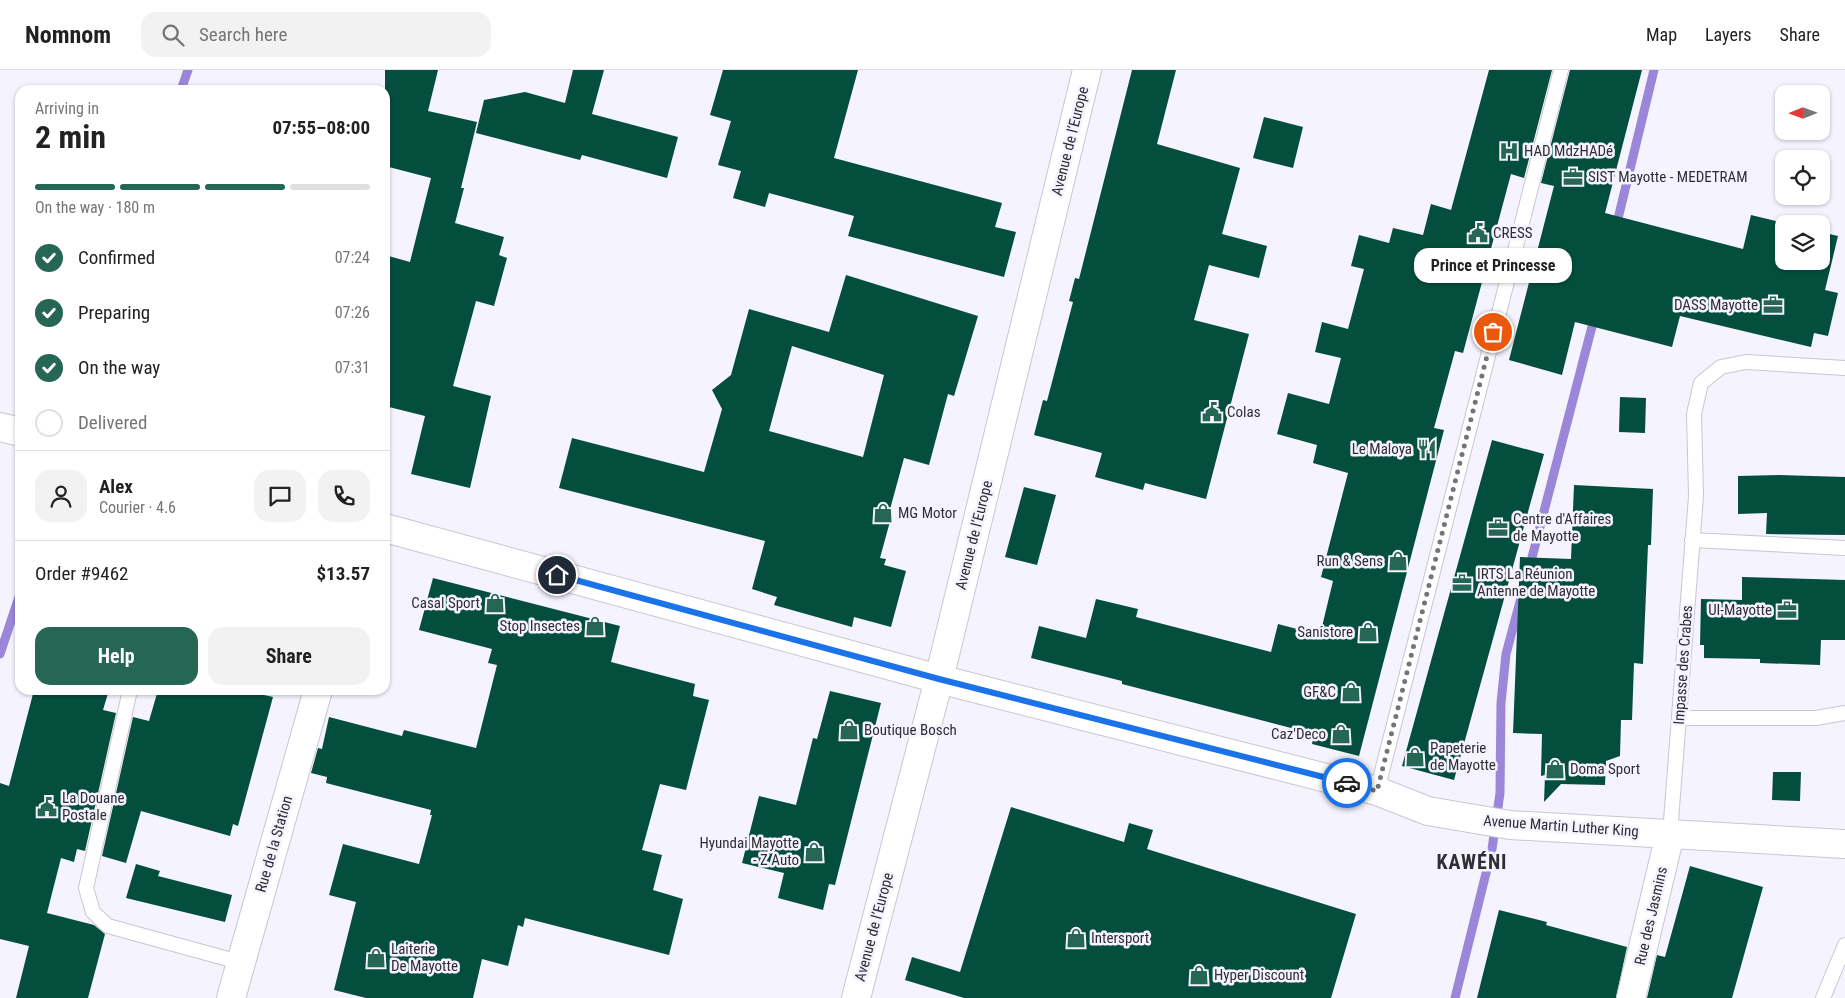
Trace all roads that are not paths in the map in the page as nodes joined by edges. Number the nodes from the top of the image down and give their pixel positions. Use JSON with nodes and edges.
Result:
{"nodes":[{"id":1,"x":1087,"y":70,"type":"edge"},
{"id":2,"x":1561,"y":70,"type":"edge"},
{"id":3,"x":1845,"y":368,"type":"edge"},
{"id":4,"x":0,"y":427,"type":"edge"},
{"id":5,"x":15,"y":431,"type":"edge"},
{"id":6,"x":390,"y":529,"type":"edge"},
{"id":7,"x":1692,"y":540,"type":"junction"},
{"id":8,"x":1845,"y":548,"type":"edge"},
{"id":9,"x":939,"y":679,"type":"junction"},
{"id":10,"x":129,"y":695,"type":"edge"},
{"id":11,"x":317,"y":695,"type":"edge"},
{"id":12,"x":1845,"y":713,"type":"edge"},
{"id":13,"x":1679,"y":718,"type":"junction"},
{"id":14,"x":1377,"y":791,"type":"junction"},
{"id":15,"x":1670,"y":834,"type":"junction"},
{"id":16,"x":1845,"y":844,"type":"edge"},
{"id":17,"x":1845,"y":945,"type":"edge"},
{"id":18,"x":240,"y":962,"type":"junction"},
{"id":19,"x":230,"y":998,"type":"edge"},
{"id":20,"x":856,"y":998,"type":"edge"},
{"id":21,"x":1631,"y":998,"type":"edge"},
{"id":22,"x":1823,"y":998,"type":"edge"}],
"edges":[{"from":1,"to":9,"type":"street","name":"Avenue de l’Europe"},
{"from":2,"to":14,"type":"lane"},
{"from":3,"to":7,"type":"lane","name":"Impasse des Crabes"},
{"from":4,"to":5,"type":"street"},
{"from":6,"to":9,"type":"street","name":"Avenue Martin Luther King"},
{"from":7,"to":8,"type":"lane"},
{"from":7,"to":13,"type":"lane","name":"Impasse des Crabes"},
{"from":9,"to":14,"type":"street","name":"Avenue Martin Luther King"},
{"from":9,"to":20,"type":"street","name":"Avenue de l’Europe"},
{"from":10,"to":18,"type":"lane"},
{"from":11,"to":18,"type":"street","name":"Rue de la Station"},
{"from":12,"to":13,"type":"lane"},
{"from":13,"to":15,"type":"lane","name":"Impasse des Crabes"},
{"from":14,"to":15,"type":"street","name":"Avenue Martin Luther King"},
{"from":15,"to":16,"type":"street","name":"Avenue Martin Luther King"},
{"from":15,"to":21,"type":"street","name":"Rue des Jasmins"},
{"from":17,"to":22,"type":"lane"},
{"from":18,"to":19,"type":"street","name":"Rue de la Station"}]}
